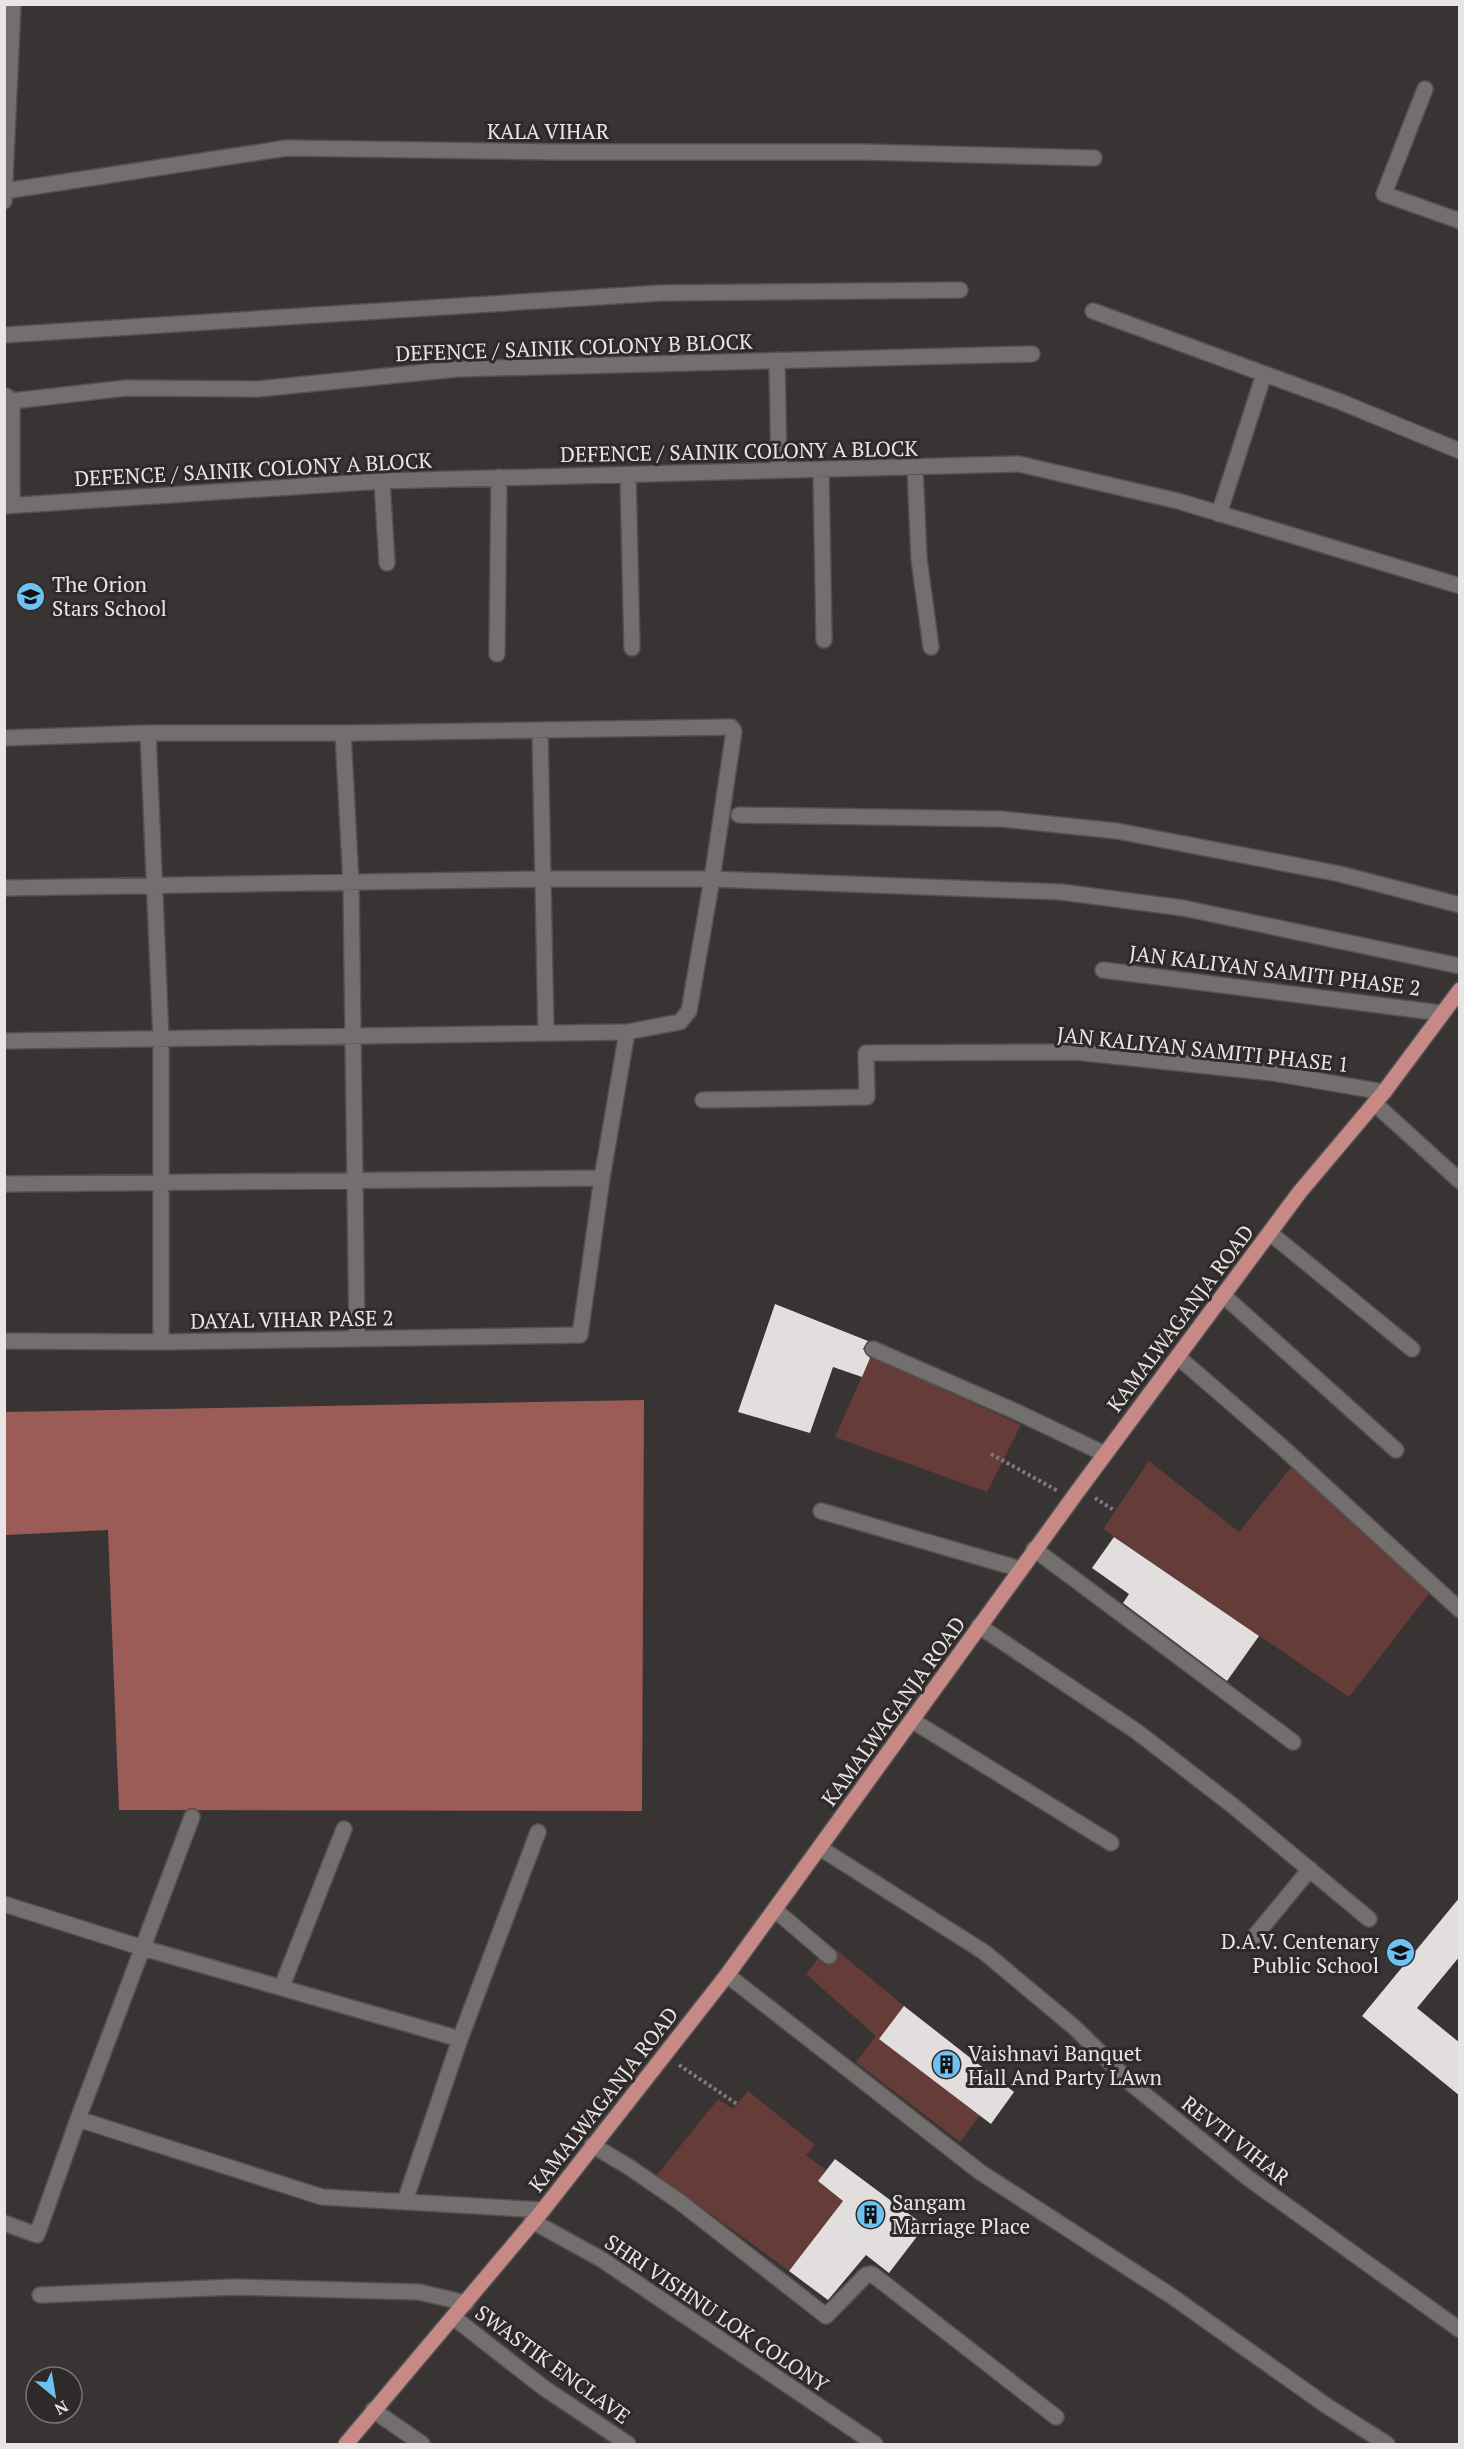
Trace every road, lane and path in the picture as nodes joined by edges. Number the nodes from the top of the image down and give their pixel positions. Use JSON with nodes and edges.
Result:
{"nodes":[{"id":1,"x":13,"y":4,"type":"edge"},
{"id":2,"x":7,"y":67,"type":"edge"},
{"id":3,"x":1425,"y":89,"type":"dead end"},
{"id":4,"x":6,"y":110,"type":"edge"},
{"id":5,"x":1094,"y":158,"type":"dead end"},
{"id":6,"x":5,"y":191,"type":"edge"},
{"id":7,"x":4,"y":201,"type":"edge"},
{"id":8,"x":1460,"y":221,"type":"edge"},
{"id":9,"x":960,"y":290,"type":"dead end"},
{"id":10,"x":1093,"y":311,"type":"dead end"},
{"id":11,"x":4,"y":335,"type":"edge"},
{"id":12,"x":1032,"y":354,"type":"dead end"},
{"id":13,"x":777,"y":360,"type":"junction"},
{"id":14,"x":1264,"y":374,"type":"junction"},
{"id":15,"x":8,"y":397,"type":"edge"},
{"id":16,"x":1460,"y":451,"type":"edge"},
{"id":17,"x":915,"y":468,"type":"junction"},
{"id":18,"x":821,"y":469,"type":"junction"},
{"id":19,"x":779,"y":470,"type":"junction"},
{"id":20,"x":628,"y":475,"type":"junction"},
{"id":21,"x":499,"y":477,"type":"junction"},
{"id":22,"x":382,"y":481,"type":"junction"},
{"id":23,"x":8,"y":505,"type":"edge"},
{"id":24,"x":1219,"y":514,"type":"junction"},
{"id":25,"x":387,"y":562,"type":"dead end"},
{"id":26,"x":1460,"y":586,"type":"edge"},
{"id":27,"x":824,"y":640,"type":"dead end"},
{"id":28,"x":931,"y":647,"type":"dead end"},
{"id":29,"x":632,"y":648,"type":"dead end"},
{"id":30,"x":497,"y":654,"type":"dead end"},
{"id":31,"x":540,"y":730,"type":"junction"},
{"id":32,"x":343,"y":733,"type":"junction"},
{"id":33,"x":148,"y":734,"type":"junction"},
{"id":34,"x":4,"y":738,"type":"edge"},
{"id":35,"x":740,"y":815,"type":"dead end"},
{"id":36,"x":542,"y":879,"type":"junction"},
{"id":37,"x":712,"y":879,"type":"junction"},
{"id":38,"x":351,"y":883,"type":"junction"},
{"id":39,"x":155,"y":887,"type":"junction"},
{"id":40,"x":4,"y":888,"type":"edge"},
{"id":41,"x":1460,"y":905,"type":"edge"},
{"id":42,"x":1460,"y":966,"type":"edge"},
{"id":43,"x":1103,"y":970,"type":"dead end"},
{"id":44,"x":1460,"y":990,"type":"edge"},
{"id":45,"x":1441,"y":1013,"type":"junction"},
{"id":46,"x":627,"y":1032,"type":"junction"},
{"id":47,"x":546,"y":1033,"type":"junction"},
{"id":48,"x":354,"y":1036,"type":"junction"},
{"id":49,"x":161,"y":1039,"type":"junction"},
{"id":50,"x":4,"y":1041,"type":"edge"},
{"id":51,"x":1379,"y":1097,"type":"junction"},
{"id":52,"x":703,"y":1100,"type":"dead end"},
{"id":53,"x":602,"y":1178,"type":"junction"},
{"id":54,"x":356,"y":1180,"type":"junction"},
{"id":55,"x":1460,"y":1181,"type":"edge"},
{"id":56,"x":160,"y":1182,"type":"junction"},
{"id":57,"x":4,"y":1184,"type":"edge"},
{"id":58,"x":1270,"y":1233,"type":"junction"},
{"id":59,"x":1224,"y":1296,"type":"junction"},
{"id":60,"x":357,"y":1338,"type":"junction"},
{"id":61,"x":4,"y":1341,"type":"edge"},
{"id":62,"x":161,"y":1342,"type":"junction"},
{"id":63,"x":1412,"y":1348,"type":"dead end"},
{"id":64,"x":873,"y":1349,"type":"dead end"},
{"id":65,"x":1178,"y":1357,"type":"junction"},
{"id":66,"x":1396,"y":1450,"type":"dead end"},
{"id":67,"x":991,"y":1454,"type":"dead end"},
{"id":68,"x":1105,"y":1454,"type":"junction"},
{"id":69,"x":1072,"y":1499,"type":"junction"},
{"id":70,"x":821,"y":1511,"type":"dead end"},
{"id":71,"x":1034,"y":1550,"type":"junction"},
{"id":72,"x":1020,"y":1569,"type":"junction"},
{"id":73,"x":1460,"y":1610,"type":"edge"},
{"id":74,"x":980,"y":1626,"type":"junction"},
{"id":75,"x":913,"y":1721,"type":"junction"},
{"id":76,"x":1293,"y":1742,"type":"dead end"},
{"id":77,"x":192,"y":1817,"type":"dead end"},
{"id":78,"x":344,"y":1829,"type":"dead end"},
{"id":79,"x":538,"y":1832,"type":"dead end"},
{"id":80,"x":1111,"y":1843,"type":"dead end"},
{"id":81,"x":820,"y":1848,"type":"junction"},
{"id":82,"x":1310,"y":1869,"type":"junction"},
{"id":83,"x":4,"y":1904,"type":"edge"},
{"id":84,"x":775,"y":1910,"type":"junction"},
{"id":85,"x":1369,"y":1919,"type":"dead end"},
{"id":86,"x":1254,"y":1937,"type":"dead end"},
{"id":87,"x":143,"y":1948,"type":"junction"},
{"id":88,"x":829,"y":1956,"type":"dead end"},
{"id":89,"x":728,"y":1975,"type":"junction"},
{"id":90,"x":282,"y":1986,"type":"junction"},
{"id":91,"x":460,"y":2039,"type":"junction"},
{"id":92,"x":664,"y":2055,"type":"junction"},
{"id":93,"x":737,"y":2104,"type":"dead end"},
{"id":94,"x":78,"y":2119,"type":"junction"},
{"id":95,"x":592,"y":2145,"type":"junction"},
{"id":96,"x":405,"y":2201,"type":"junction"},
{"id":97,"x":538,"y":2215,"type":"junction"},
{"id":98,"x":4,"y":2223,"type":"edge"},
{"id":99,"x":40,"y":2295,"type":"dead end"},
{"id":100,"x":466,"y":2302,"type":"junction"},
{"id":101,"x":453,"y":2317,"type":"junction"},
{"id":102,"x":1460,"y":2330,"type":"edge"},
{"id":103,"x":373,"y":2410,"type":"junction"},
{"id":104,"x":1056,"y":2417,"type":"dead end"},
{"id":105,"x":346,"y":2445,"type":"edge"},
{"id":106,"x":422,"y":2445,"type":"edge"},
{"id":107,"x":628,"y":2445,"type":"edge"},
{"id":108,"x":875,"y":2445,"type":"edge"},
{"id":109,"x":1387,"y":2445,"type":"edge"}],
"edges":[{"from":1,"to":2,"type":"street"},
{"from":2,"to":4,"type":"street"},
{"from":3,"to":8,"type":"street"},
{"from":4,"to":6,"type":"street"},
{"from":5,"to":6,"type":"street","name":"KALA VIHAR"},
{"from":6,"to":7,"type":"street"},
{"from":9,"to":11,"type":"street"},
{"from":10,"to":14,"type":"street"},
{"from":12,"to":13,"type":"street","name":"DEFENCE / SAINIK COLONY B BLOCK"},
{"from":13,"to":15,"type":"street","name":"DEFENCE / SAINIK COLONY B BLOCK"},
{"from":13,"to":19,"type":"street"},
{"from":14,"to":16,"type":"street"},
{"from":14,"to":24,"type":"street"},
{"from":15,"to":23,"type":"street"},
{"from":17,"to":18,"type":"street","name":"DEFENCE / SAINIK COLONY A BLOCK"},
{"from":17,"to":24,"type":"street","name":"DEFENCE / SAINIK COLONY A BLOCK"},
{"from":17,"to":28,"type":"street"},
{"from":18,"to":19,"type":"street","name":"DEFENCE / SAINIK COLONY A BLOCK"},
{"from":18,"to":27,"type":"street"},
{"from":19,"to":20,"type":"street","name":"DEFENCE / SAINIK COLONY A BLOCK"},
{"from":20,"to":21,"type":"street","name":"DEFENCE / SAINIK COLONY A BLOCK"},
{"from":20,"to":29,"type":"street"},
{"from":21,"to":22,"type":"street","name":"DEFENCE / SAINIK COLONY A BLOCK"},
{"from":21,"to":30,"type":"street"},
{"from":22,"to":23,"type":"street","name":"DEFENCE / SAINIK COLONY A BLOCK"},
{"from":22,"to":25,"type":"street"},
{"from":24,"to":26,"type":"street","name":"DEFENCE / SAINIK COLONY A BLOCK"},
{"from":31,"to":32,"type":"street"},
{"from":31,"to":36,"type":"street"},
{"from":31,"to":37,"type":"street"},
{"from":32,"to":33,"type":"street"},
{"from":32,"to":38,"type":"street"},
{"from":33,"to":34,"type":"street"},
{"from":33,"to":39,"type":"street"},
{"from":35,"to":41,"type":"street"},
{"from":36,"to":37,"type":"street"},
{"from":36,"to":38,"type":"street"},
{"from":36,"to":47,"type":"street"},
{"from":37,"to":42,"type":"street"},
{"from":37,"to":46,"type":"street"},
{"from":38,"to":39,"type":"street"},
{"from":38,"to":48,"type":"street"},
{"from":39,"to":40,"type":"street"},
{"from":39,"to":49,"type":"street"},
{"from":43,"to":45,"type":"street","name":"JAN KALIYAN SAMITI PHASE 2"},
{"from":44,"to":45,"type":"main road","name":"KAMALWAGANJA ROAD"},
{"from":45,"to":51,"type":"main road","name":"KAMALWAGANJA ROAD"},
{"from":46,"to":47,"type":"street"},
{"from":46,"to":53,"type":"street"},
{"from":47,"to":48,"type":"street"},
{"from":48,"to":49,"type":"street"},
{"from":48,"to":54,"type":"street"},
{"from":49,"to":50,"type":"street"},
{"from":49,"to":56,"type":"street"},
{"from":51,"to":52,"type":"street","name":"JAN KALIYAN SAMITI PHASE 1"},
{"from":51,"to":55,"type":"street"},
{"from":51,"to":58,"type":"main road","name":"KAMALWAGANJA ROAD"},
{"from":53,"to":54,"type":"street"},
{"from":53,"to":60,"type":"street","name":"DAYAL VIHAR PASE 2"},
{"from":54,"to":56,"type":"street"},
{"from":54,"to":60,"type":"street"},
{"from":56,"to":57,"type":"street"},
{"from":56,"to":62,"type":"street"},
{"from":58,"to":59,"type":"main road","name":"KAMALWAGANJA ROAD"},
{"from":58,"to":63,"type":"street"},
{"from":59,"to":65,"type":"main road","name":"KAMALWAGANJA ROAD"},
{"from":59,"to":66,"type":"street"},
{"from":60,"to":62,"type":"street","name":"DAYAL VIHAR PASE 2"},
{"from":61,"to":62,"type":"street","name":"DAYAL VIHAR PASE 2"},
{"from":64,"to":68,"type":"street"},
{"from":65,"to":68,"type":"main road","name":"KAMALWAGANJA ROAD"},
{"from":65,"to":73,"type":"street"},
{"from":67,"to":69,"type":"path"},
{"from":68,"to":69,"type":"main road","name":"KAMALWAGANJA ROAD"},
{"from":69,"to":71,"type":"main road","name":"KAMALWAGANJA ROAD"},
{"from":70,"to":72,"type":"street"},
{"from":71,"to":72,"type":"main road","name":"KAMALWAGANJA ROAD"},
{"from":71,"to":76,"type":"street"},
{"from":72,"to":74,"type":"main road","name":"KAMALWAGANJA ROAD"},
{"from":74,"to":75,"type":"main road","name":"KAMALWAGANJA ROAD"},
{"from":74,"to":82,"type":"street"},
{"from":75,"to":80,"type":"street"},
{"from":75,"to":81,"type":"main road","name":"KAMALWAGANJA ROAD"},
{"from":77,"to":87,"type":"street"},
{"from":78,"to":90,"type":"street"},
{"from":79,"to":91,"type":"street"},
{"from":81,"to":84,"type":"main road","name":"KAMALWAGANJA ROAD"},
{"from":81,"to":102,"type":"street","name":"REVTI VIHAR"},
{"from":82,"to":85,"type":"street"},
{"from":82,"to":86,"type":"street"},
{"from":83,"to":87,"type":"street"},
{"from":84,"to":88,"type":"street"},
{"from":84,"to":89,"type":"main road","name":"KAMALWAGANJA ROAD"},
{"from":87,"to":90,"type":"street"},
{"from":87,"to":94,"type":"street"},
{"from":89,"to":92,"type":"main road","name":"KAMALWAGANJA ROAD"},
{"from":89,"to":109,"type":"street"},
{"from":90,"to":91,"type":"street"},
{"from":91,"to":96,"type":"street"},
{"from":92,"to":93,"type":"path"},
{"from":92,"to":95,"type":"main road","name":"KAMALWAGANJA ROAD"},
{"from":94,"to":96,"type":"street"},
{"from":94,"to":98,"type":"street"},
{"from":95,"to":97,"type":"main road","name":"KAMALWAGANJA ROAD"},
{"from":95,"to":104,"type":"street"},
{"from":96,"to":97,"type":"street"},
{"from":97,"to":100,"type":"main road","name":"KAMALWAGANJA ROAD"},
{"from":97,"to":108,"type":"street","name":"SHRI VISHNU LOK COLONY"},
{"from":99,"to":100,"type":"street"},
{"from":100,"to":101,"type":"main road","name":"KAMALWAGANJA ROAD"},
{"from":101,"to":103,"type":"main road","name":"KAMALWAGANJA ROAD"},
{"from":101,"to":107,"type":"street","name":"SWASTIK ENCLAVE"},
{"from":103,"to":105,"type":"main road","name":"KAMALWAGANJA ROAD"},
{"from":103,"to":106,"type":"street"}]}
